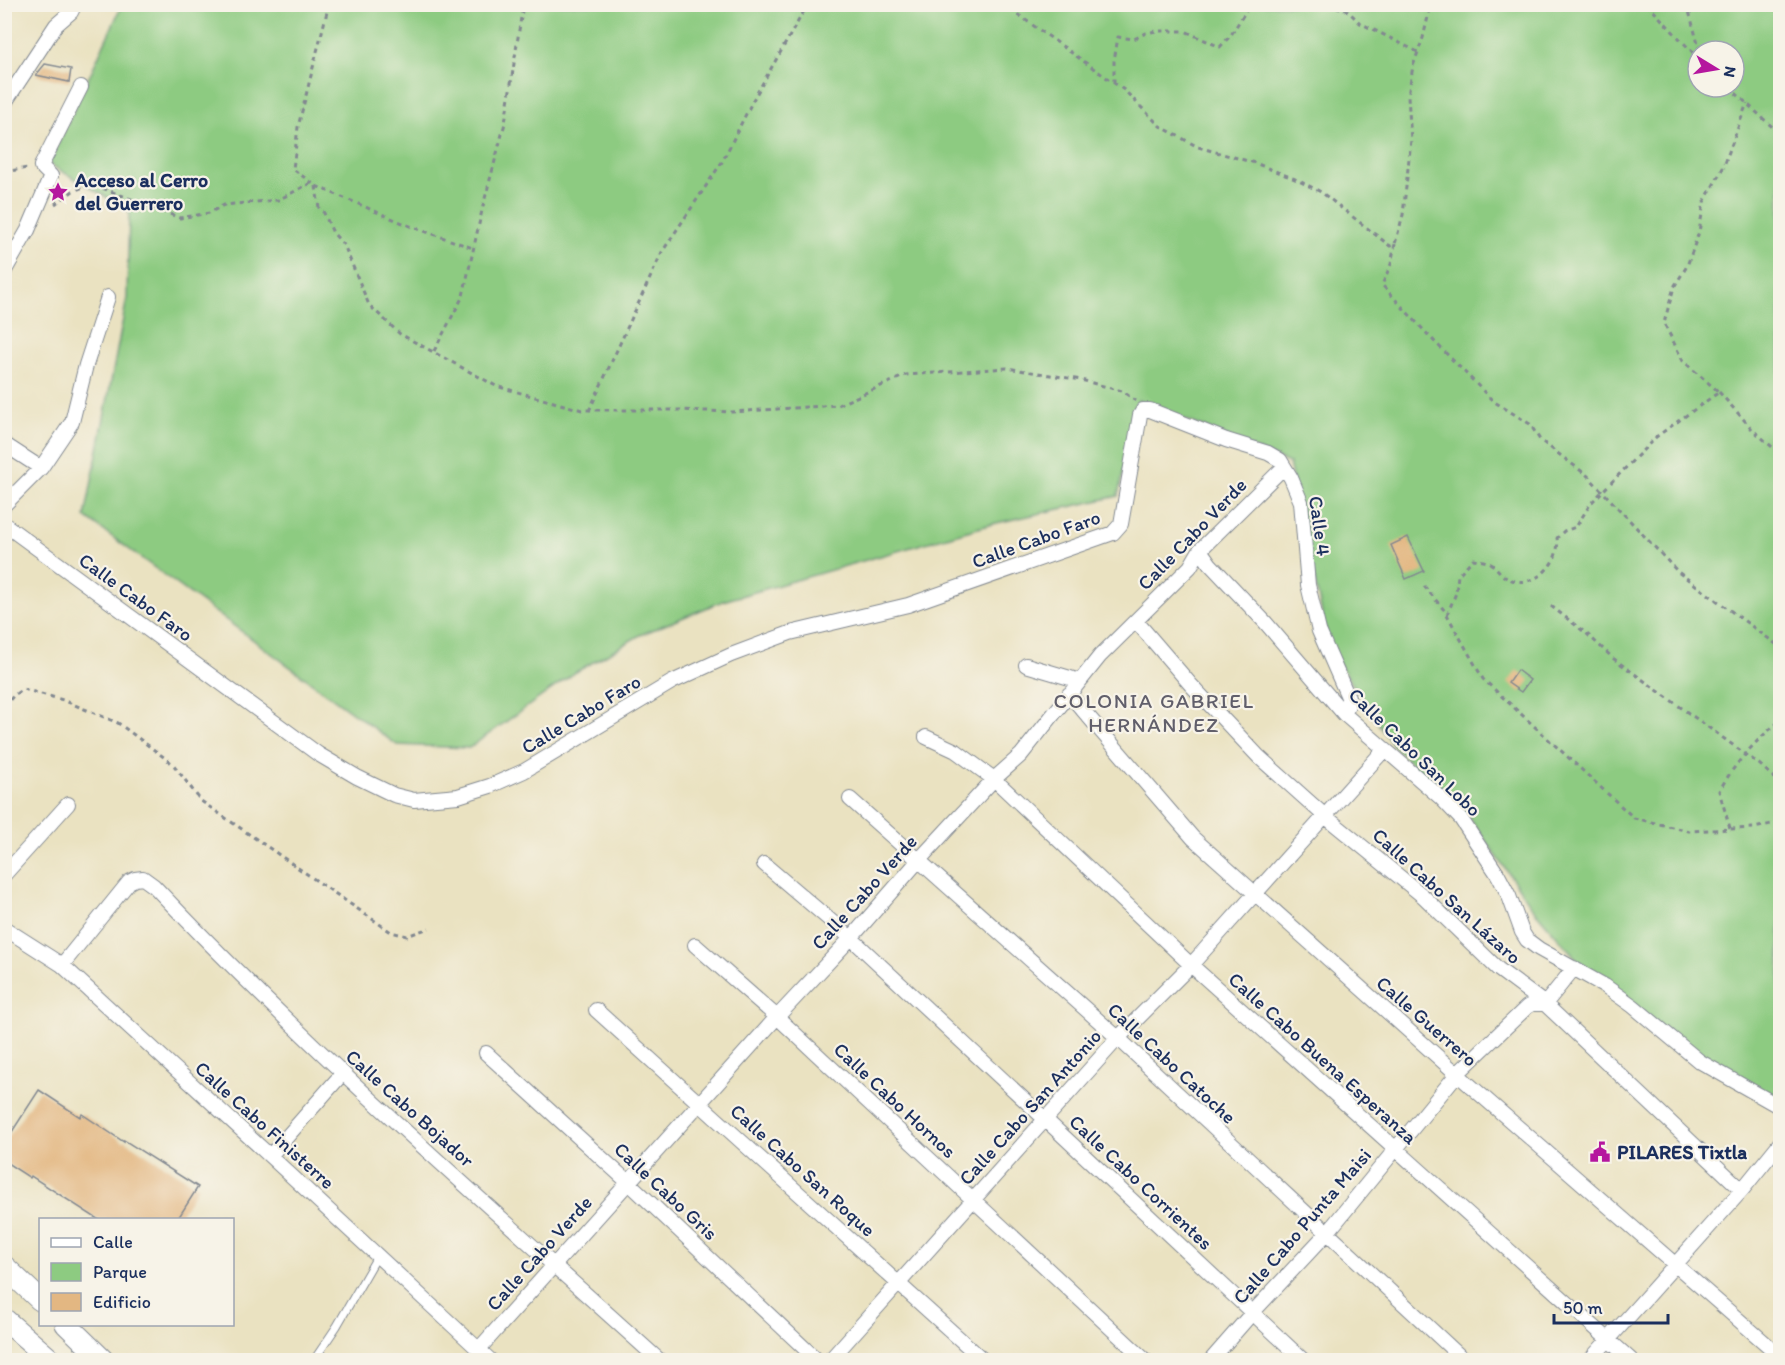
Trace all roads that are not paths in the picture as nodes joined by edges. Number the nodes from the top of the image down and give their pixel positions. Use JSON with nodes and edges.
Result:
{"nodes":[{"id":1,"x":75,"y":4,"type":"edge"},
{"id":2,"x":81,"y":87,"type":"dead end"},
{"id":3,"x":4,"y":104,"type":"edge"},
{"id":4,"x":4,"y":272,"type":"edge"},
{"id":5,"x":108,"y":297,"type":"dead end"},
{"id":6,"x":1147,"y":410,"type":"joint"},
{"id":7,"x":4,"y":444,"type":"edge"},
{"id":8,"x":1284,"y":467,"type":"junction"},
{"id":9,"x":41,"y":468,"type":"junction"},
{"id":10,"x":4,"y":505,"type":"edge"},
{"id":11,"x":4,"y":524,"type":"edge"},
{"id":12,"x":1200,"y":550,"type":"junction"},
{"id":13,"x":1136,"y":621,"type":"junction"},
{"id":14,"x":1026,"y":665,"type":"dead end"},
{"id":15,"x":1080,"y":681,"type":"junction"},
{"id":16,"x":1069,"y":694,"type":"junction"},
{"id":17,"x":1346,"y":709,"type":"junction"},
{"id":18,"x":926,"y":737,"type":"dead end"},
{"id":19,"x":1384,"y":750,"type":"junction"},
{"id":20,"x":994,"y":779,"type":"junction"},
{"id":21,"x":850,"y":799,"type":"dead end"},
{"id":22,"x":68,"y":804,"type":"dead end"},
{"id":23,"x":1326,"y":817,"type":"junction"},
{"id":24,"x":919,"y":860,"type":"junction"},
{"id":25,"x":764,"y":864,"type":"dead end"},
{"id":26,"x":4,"y":875,"type":"edge"},
{"id":27,"x":1255,"y":894,"type":"junction"},
{"id":28,"x":4,"y":928,"type":"edge"},
{"id":29,"x":851,"y":938,"type":"junction"},
{"id":30,"x":695,"y":945,"type":"dead end"},
{"id":31,"x":62,"y":965,"type":"junction"},
{"id":32,"x":1191,"y":965,"type":"junction"},
{"id":33,"x":1574,"y":968,"type":"junction"},
{"id":34,"x":1545,"y":1004,"type":"junction"},
{"id":35,"x":596,"y":1010,"type":"dead end"},
{"id":36,"x":777,"y":1017,"type":"junction"},
{"id":37,"x":1118,"y":1038,"type":"junction"},
{"id":38,"x":486,"y":1053,"type":"dead end"},
{"id":39,"x":342,"y":1074,"type":"junction"},
{"id":40,"x":1457,"y":1074,"type":"junction"},
{"id":41,"x":699,"y":1104,"type":"junction"},
{"id":42,"x":1776,"y":1104,"type":"edge"},
{"id":43,"x":1046,"y":1120,"type":"junction"},
{"id":44,"x":1780,"y":1143,"type":"edge"},
{"id":45,"x":1394,"y":1149,"type":"junction"},
{"id":46,"x":270,"y":1156,"type":"junction"},
{"id":47,"x":628,"y":1182,"type":"junction"},
{"id":48,"x":1742,"y":1190,"type":"junction"},
{"id":49,"x":973,"y":1199,"type":"junction"},
{"id":50,"x":1327,"y":1233,"type":"junction"},
{"id":51,"x":378,"y":1255,"type":"junction"},
{"id":52,"x":1676,"y":1265,"type":"junction"},
{"id":53,"x":4,"y":1266,"type":"edge"},
{"id":54,"x":555,"y":1266,"type":"junction"},
{"id":55,"x":899,"y":1283,"type":"junction"},
{"id":56,"x":39,"y":1299,"type":"edge"},
{"id":57,"x":1252,"y":1312,"type":"junction"},
{"id":58,"x":4,"y":1319,"type":"edge"},
{"id":59,"x":68,"y":1326,"type":"edge"},
{"id":60,"x":1608,"y":1339,"type":"junction"},
{"id":61,"x":478,"y":1350,"type":"junction"},
{"id":62,"x":1780,"y":1356,"type":"edge"},
{"id":63,"x":51,"y":1360,"type":"edge"},
{"id":64,"x":103,"y":1360,"type":"edge"},
{"id":65,"x":314,"y":1360,"type":"edge"},
{"id":66,"x":490,"y":1360,"type":"edge"},
{"id":67,"x":659,"y":1360,"type":"edge"},
{"id":68,"x":817,"y":1360,"type":"edge"},
{"id":69,"x":830,"y":1360,"type":"edge"},
{"id":70,"x":983,"y":1360,"type":"edge"},
{"id":71,"x":1145,"y":1360,"type":"edge"},
{"id":72,"x":1211,"y":1360,"type":"edge"},
{"id":73,"x":1304,"y":1360,"type":"edge"},
{"id":74,"x":1464,"y":1360,"type":"edge"},
{"id":75,"x":1590,"y":1360,"type":"edge"},
{"id":76,"x":1630,"y":1360,"type":"edge"}],
"edges":[{"from":1,"to":3,"type":"street"},
{"from":2,"to":4,"type":"street"},
{"from":5,"to":9,"type":"street"},
{"from":6,"to":8,"type":"street","name":"Calle 4"},
{"from":6,"to":11,"type":"street","name":"Calle Cabo Faro"},
{"from":7,"to":9,"type":"street"},
{"from":8,"to":12,"type":"street","name":"Calle Cabo Verde"},
{"from":8,"to":17,"type":"street","name":"Calle 4"},
{"from":9,"to":10,"type":"street"},
{"from":12,"to":13,"type":"street","name":"Calle Cabo Verde"},
{"from":12,"to":17,"type":"street","name":"Calle Cabo San Lobo"},
{"from":13,"to":15,"type":"street","name":"Calle Cabo Verde"},
{"from":13,"to":23,"type":"street","name":"Calle Cabo San Lázaro"},
{"from":14,"to":15,"type":"street"},
{"from":15,"to":16,"type":"street","name":"Calle Cabo Verde"},
{"from":16,"to":20,"type":"street","name":"Calle Cabo Verde"},
{"from":16,"to":27,"type":"street","name":"Calle Guerrero"},
{"from":17,"to":19,"type":"street","name":"Calle Cabo San Lobo"},
{"from":18,"to":20,"type":"street","name":"Calle Cabo Buena Esperanza"},
{"from":19,"to":23,"type":"street","name":"Calle Cabo San Antonio"},
{"from":19,"to":33,"type":"street","name":"Calle Cabo San Lobo"},
{"from":20,"to":24,"type":"street","name":"Calle Cabo Verde"},
{"from":20,"to":32,"type":"street","name":"Calle Cabo Buena Esperanza"},
{"from":21,"to":24,"type":"street","name":"Calle Cabo Catoche"},
{"from":22,"to":26,"type":"street"},
{"from":23,"to":27,"type":"street","name":"Calle Cabo San Antonio"},
{"from":23,"to":34,"type":"street","name":"Calle Cabo San Lázaro"},
{"from":24,"to":29,"type":"street","name":"Calle Cabo Verde"},
{"from":24,"to":37,"type":"street","name":"Calle Cabo Catoche"},
{"from":25,"to":29,"type":"street","name":"Calle Cabo Corrientes"},
{"from":27,"to":32,"type":"street","name":"Calle Cabo San Antonio"},
{"from":27,"to":40,"type":"street","name":"Calle Guerrero"},
{"from":28,"to":31,"type":"street","name":"Calle Cabo Finisterre"},
{"from":29,"to":36,"type":"street","name":"Calle Cabo Verde"},
{"from":29,"to":43,"type":"street","name":"Calle Cabo Corrientes"},
{"from":30,"to":36,"type":"street","name":"Calle Cabo Hornos"},
{"from":31,"to":39,"type":"street","name":"Calle Cabo Bojador"},
{"from":31,"to":46,"type":"street","name":"Calle Cabo Finisterre"},
{"from":32,"to":37,"type":"street","name":"Calle Cabo San Antonio"},
{"from":32,"to":45,"type":"street","name":"Calle Cabo Buena Esperanza"},
{"from":33,"to":34,"type":"street","name":"Calle Cabo Punta Maisi"},
{"from":33,"to":42,"type":"street","name":"Calle Cabo San Lobo"},
{"from":34,"to":40,"type":"street","name":"Calle Cabo Punta Maisi"},
{"from":34,"to":48,"type":"street","name":"Calle Cabo San Lázaro"},
{"from":35,"to":41,"type":"street","name":"Calle Cabo San Roque"},
{"from":36,"to":41,"type":"street","name":"Calle Cabo Verde"},
{"from":36,"to":49,"type":"street","name":"Calle Cabo Hornos"},
{"from":37,"to":43,"type":"street","name":"Calle Cabo San Antonio"},
{"from":37,"to":50,"type":"street","name":"Calle Cabo Catoche"},
{"from":38,"to":47,"type":"street","name":"Calle Cabo Gris"},
{"from":39,"to":46,"type":"street"},
{"from":39,"to":54,"type":"street","name":"Calle Cabo Bojador"},
{"from":40,"to":45,"type":"street","name":"Calle Cabo Punta Maisi"},
{"from":40,"to":52,"type":"street","name":"Calle Guerrero"},
{"from":41,"to":47,"type":"street","name":"Calle Cabo Verde"},
{"from":41,"to":55,"type":"street","name":"Calle Cabo San Roque"},
{"from":43,"to":49,"type":"street","name":"Calle Cabo San Antonio"},
{"from":43,"to":57,"type":"street","name":"Calle Cabo Corrientes"},
{"from":44,"to":48,"type":"street"},
{"from":45,"to":50,"type":"street","name":"Calle Cabo Punta Maisi"},
{"from":45,"to":60,"type":"street","name":"Calle Cabo Buena Esperanza"},
{"from":46,"to":51,"type":"street","name":"Calle Cabo Finisterre"},
{"from":47,"to":54,"type":"street","name":"Calle Cabo Verde"},
{"from":47,"to":68,"type":"street","name":"Calle Cabo Gris"},
{"from":48,"to":52,"type":"street"},
{"from":49,"to":55,"type":"street","name":"Calle Cabo San Antonio"},
{"from":49,"to":71,"type":"street","name":"Calle Cabo Hornos"},
{"from":50,"to":57,"type":"street","name":"Calle Cabo Punta Maisi"},
{"from":50,"to":74,"type":"street","name":"Calle Cabo Catoche"},
{"from":51,"to":61,"type":"street","name":"Calle Cabo Finisterre"},
{"from":51,"to":65,"type":"lane"},
{"from":52,"to":60,"type":"street"},
{"from":52,"to":62,"type":"street","name":"Calle Guerrero"},
{"from":53,"to":56,"type":"main road"},
{"from":54,"to":61,"type":"street","name":"Calle Cabo Verde"},
{"from":54,"to":67,"type":"street","name":"Calle Cabo Bojador"},
{"from":55,"to":69,"type":"street","name":"Calle Cabo San Antonio"},
{"from":55,"to":70,"type":"street","name":"Calle Cabo San Roque"},
{"from":57,"to":72,"type":"street","name":"Calle Cabo Punta Maisi"},
{"from":57,"to":73,"type":"street","name":"Calle Cabo Corrientes"},
{"from":58,"to":63,"type":"main road"},
{"from":59,"to":64,"type":"main road"},
{"from":60,"to":75,"type":"street"},
{"from":60,"to":76,"type":"street","name":"Calle Cabo Buena Esperanza"},
{"from":61,"to":66,"type":"street","name":"Calle Cabo Finisterre"}]}
